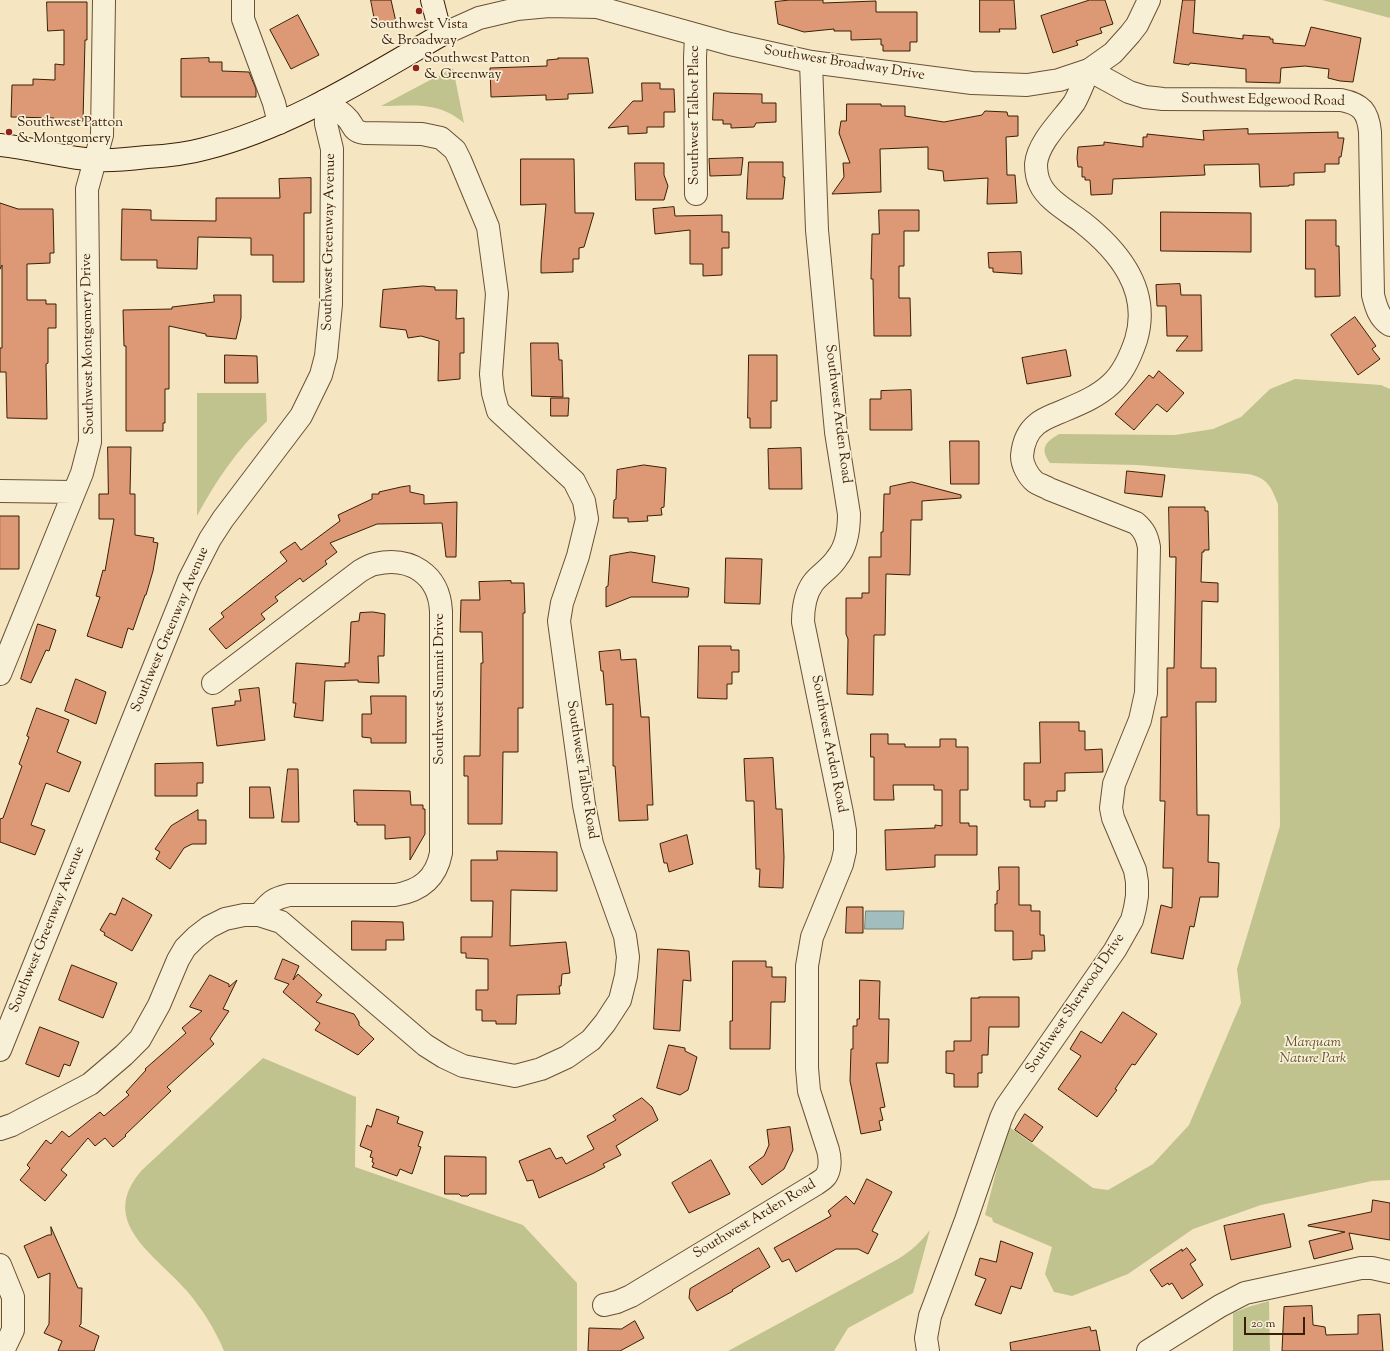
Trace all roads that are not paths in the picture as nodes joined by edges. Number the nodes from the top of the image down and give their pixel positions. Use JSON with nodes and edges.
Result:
{"nodes":[{"id":1,"x":104,"y":0,"type":"edge"},
{"id":2,"x":244,"y":0,"type":"edge"},
{"id":3,"x":432,"y":0,"type":"edge"},
{"id":4,"x":1149,"y":0,"type":"edge"},
{"id":5,"x":606,"y":4,"type":"edge"},
{"id":6,"x":441,"y":35,"type":"junction"},
{"id":7,"x":696,"y":35,"type":"junction"},
{"id":8,"x":811,"y":62,"type":"junction"},
{"id":9,"x":1089,"y":70,"type":"junction"},
{"id":10,"x":325,"y":101,"type":"junction"},
{"id":11,"x":279,"y":123,"type":"junction"},
{"id":12,"x":0,"y":144,"type":"edge"},
{"id":13,"x":95,"y":160,"type":"junction"},
{"id":14,"x":696,"y":194,"type":"dead end"},
{"id":15,"x":1390,"y":325,"type":"edge"},
{"id":16,"x":0,"y":491,"type":"edge"},
{"id":17,"x":73,"y":492,"type":"junction"},
{"id":18,"x":0,"y":674,"type":"edge"},
{"id":19,"x":213,"y":683,"type":"dead end"},
{"id":20,"x":259,"y":915,"type":"junction"},
{"id":21,"x":0,"y":1050,"type":"edge"},
{"id":22,"x":0,"y":1129,"type":"edge"},
{"id":23,"x":0,"y":1265,"type":"edge"},
{"id":24,"x":1390,"y":1272,"type":"edge"},
{"id":25,"x":604,"y":1305,"type":"dead end"},
{"id":26,"x":3,"y":1351,"type":"edge"},
{"id":27,"x":928,"y":1351,"type":"edge"},
{"id":28,"x":1148,"y":1351,"type":"edge"}],
"edges":[{"from":1,"to":13,"type":"street","name":"Southwest Montgomery Drive"},
{"from":2,"to":11,"type":"street"},
{"from":3,"to":6,"type":"street"},
{"from":4,"to":9,"type":"street","name":"Southwest Broadway Drive"},
{"from":5,"to":6,"type":"street","name":"Southwest Broadway Drive"},
{"from":5,"to":7,"type":"street","name":"Southwest Broadway Drive"},
{"from":6,"to":10,"type":"street","name":"Southwest Broadway Drive"},
{"from":7,"to":8,"type":"street","name":"Southwest Broadway Drive"},
{"from":7,"to":14,"type":"street","name":"Southwest Talbot Place"},
{"from":8,"to":9,"type":"street","name":"Southwest Broadway Drive"},
{"from":8,"to":25,"type":"street","name":"Southwest Arden Road"},
{"from":9,"to":15,"type":"street","name":"Southwest Edgewood Road"},
{"from":9,"to":27,"type":"street","name":"Southwest Sherwood Drive"},
{"from":10,"to":11,"type":"street","name":"Southwest Broadway Drive"},
{"from":10,"to":20,"type":"street","name":"Southwest Talbot Road"},
{"from":10,"to":21,"type":"street","name":"Southwest Greenway Avenue"},
{"from":11,"to":13,"type":"street","name":"Southwest Broadway Drive"},
{"from":12,"to":13,"type":"street","name":"Southwest Broadway Drive"},
{"from":13,"to":17,"type":"street","name":"Southwest Montgomery Drive"},
{"from":16,"to":17,"type":"street"},
{"from":17,"to":18,"type":"street","name":"Southwest Montgomery Drive"},
{"from":19,"to":20,"type":"street","name":"Southwest Summit Drive"},
{"from":20,"to":22,"type":"street","name":"Southwest Talbot Road"},
{"from":23,"to":26,"type":"street"},
{"from":24,"to":28,"type":"street"}]}
